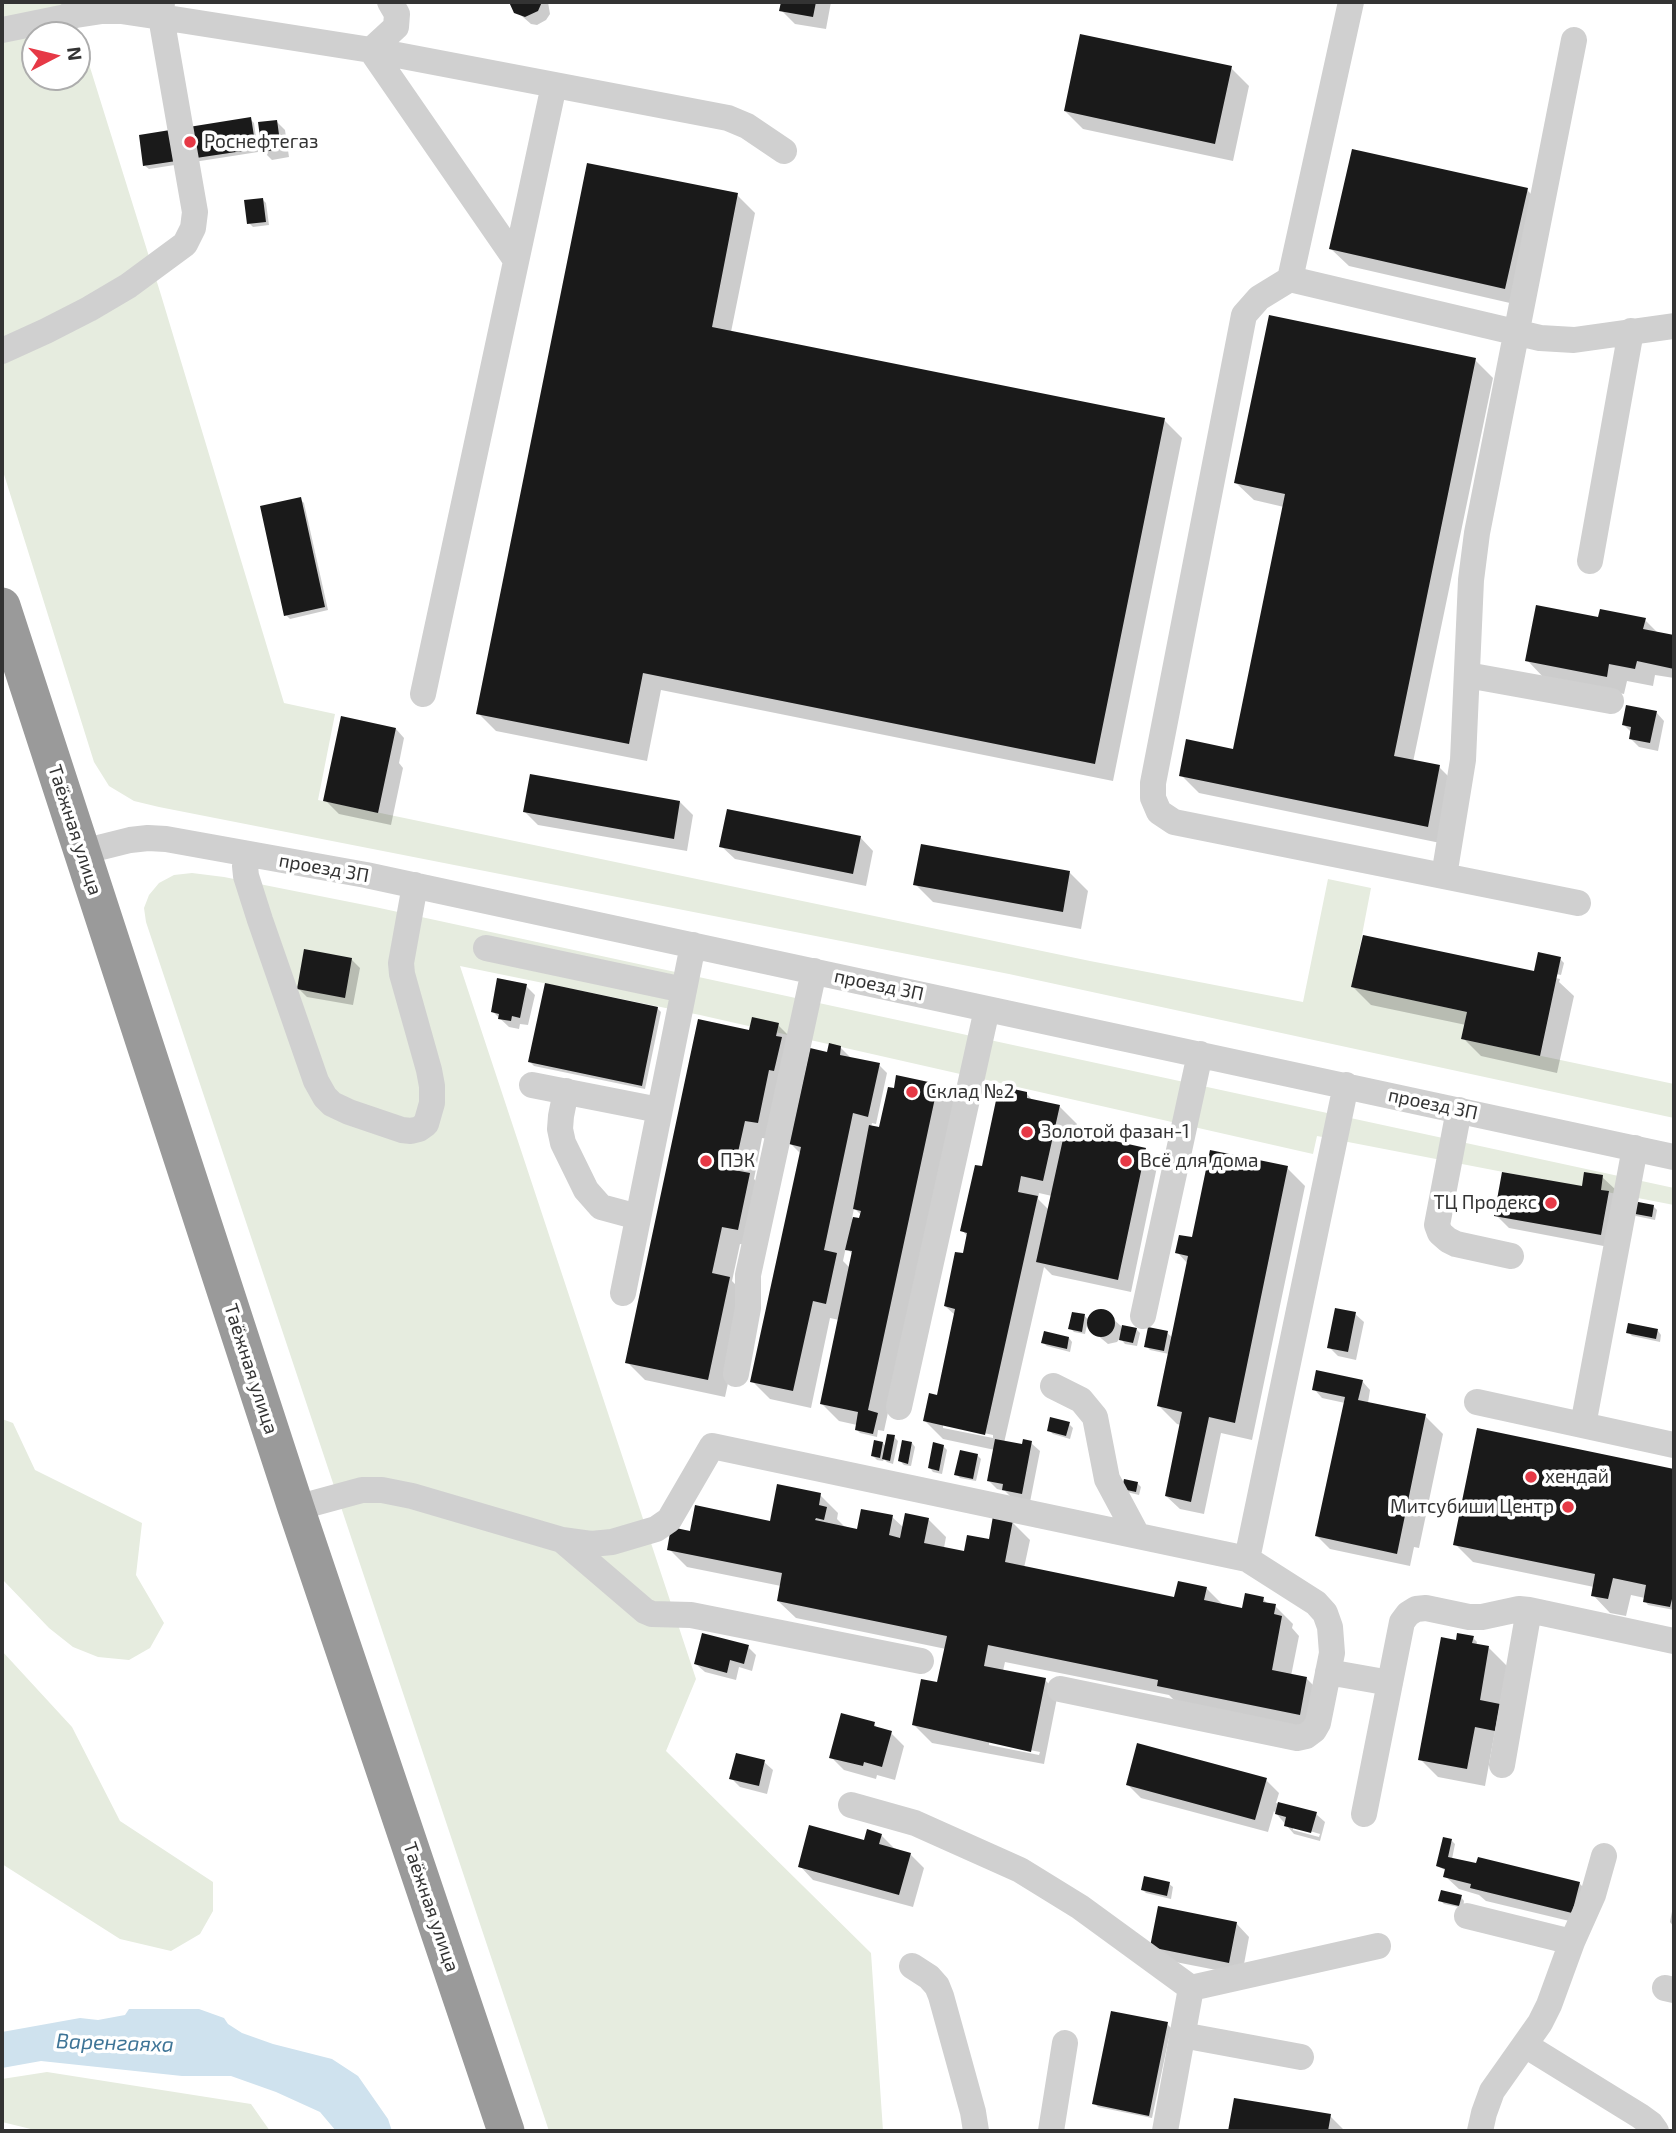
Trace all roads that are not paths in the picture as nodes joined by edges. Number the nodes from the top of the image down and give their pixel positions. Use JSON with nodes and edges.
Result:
{"nodes":[{"id":1,"x":390,"y":2,"type":"edge"},
{"id":2,"x":1351,"y":2,"type":"edge"},
{"id":3,"x":75,"y":8,"type":"edge"},
{"id":4,"x":162,"y":9,"type":"edge"},
{"id":5,"x":2,"y":30,"type":"edge"},
{"id":6,"x":1574,"y":40,"type":"dead end"},
{"id":7,"x":371,"y":50,"type":"junction"},
{"id":8,"x":554,"y":85,"type":"junction"},
{"id":9,"x":784,"y":151,"type":"dead end"},
{"id":10,"x":516,"y":260,"type":"junction"},
{"id":11,"x":1290,"y":279,"type":"junction"},
{"id":12,"x":1674,"y":326,"type":"edge"},
{"id":13,"x":1631,"y":331,"type":"junction"},
{"id":14,"x":1517,"y":332,"type":"junction"},
{"id":15,"x":2,"y":351,"type":"edge"},
{"id":16,"x":1590,"y":561,"type":"dead end"},
{"id":17,"x":2,"y":606,"type":"edge"},
{"id":18,"x":1467,"y":676,"type":"junction"},
{"id":19,"x":423,"y":694,"type":"dead end"},
{"id":20,"x":1611,"y":701,"type":"dead end"},
{"id":21,"x":82,"y":852,"type":"junction"},
{"id":22,"x":248,"y":854,"type":"junction"},
{"id":23,"x":1444,"y":876,"type":"junction"},
{"id":24,"x":415,"y":886,"type":"junction"},
{"id":25,"x":1578,"y":903,"type":"dead end"},
{"id":26,"x":693,"y":945,"type":"junction"},
{"id":27,"x":486,"y":948,"type":"dead end"},
{"id":28,"x":814,"y":971,"type":"junction"},
{"id":29,"x":684,"y":990,"type":"junction"},
{"id":30,"x":987,"y":1009,"type":"junction"},
{"id":31,"x":1199,"y":1054,"type":"junction"},
{"id":32,"x":532,"y":1085,"type":"dead end"},
{"id":33,"x":1346,"y":1085,"type":"junction"},
{"id":34,"x":566,"y":1091,"type":"junction"},
{"id":35,"x":659,"y":1110,"type":"junction"},
{"id":36,"x":1459,"y":1110,"type":"junction"},
{"id":37,"x":1635,"y":1148,"type":"junction"},
{"id":38,"x":1674,"y":1157,"type":"edge"},
{"id":39,"x":638,"y":1217,"type":"junction"},
{"id":40,"x":1511,"y":1256,"type":"dead end"},
{"id":41,"x":623,"y":1293,"type":"dead end"},
{"id":42,"x":1143,"y":1316,"type":"dead end"},
{"id":43,"x":736,"y":1374,"type":"dead end"},
{"id":44,"x":1053,"y":1386,"type":"dead end"},
{"id":45,"x":1477,"y":1402,"type":"dead end"},
{"id":46,"x":900,"y":1407,"type":"dead end"},
{"id":47,"x":1583,"y":1425,"type":"junction"},
{"id":48,"x":1674,"y":1445,"type":"edge"},
{"id":49,"x":296,"y":1508,"type":"junction"},
{"id":50,"x":1137,"y":1535,"type":"junction"},
{"id":51,"x":562,"y":1540,"type":"junction"},
{"id":52,"x":1247,"y":1559,"type":"junction"},
{"id":53,"x":1529,"y":1609,"type":"junction"},
{"id":54,"x":1674,"y":1641,"type":"edge"},
{"id":55,"x":921,"y":1661,"type":"dead end"},
{"id":56,"x":1328,"y":1672,"type":"junction"},
{"id":57,"x":1390,"y":1683,"type":"junction"},
{"id":58,"x":1060,"y":1689,"type":"dead end"},
{"id":59,"x":1502,"y":1765,"type":"dead end"},
{"id":60,"x":851,"y":1805,"type":"dead end"},
{"id":61,"x":1364,"y":1814,"type":"dead end"},
{"id":62,"x":1604,"y":1856,"type":"dead end"},
{"id":63,"x":1467,"y":1916,"type":"dead end"},
{"id":64,"x":1572,"y":1942,"type":"junction"},
{"id":65,"x":1378,"y":1946,"type":"dead end"},
{"id":66,"x":912,"y":1966,"type":"dead end"},
{"id":67,"x":1191,"y":1987,"type":"junction"},
{"id":68,"x":1182,"y":2035,"type":"junction"},
{"id":69,"x":1065,"y":2043,"type":"dead end"},
{"id":70,"x":1525,"y":2045,"type":"junction"},
{"id":71,"x":1301,"y":2057,"type":"dead end"},
{"id":72,"x":506,"y":2131,"type":"edge"},
{"id":73,"x":976,"y":2131,"type":"edge"},
{"id":74,"x":1051,"y":2131,"type":"edge"},
{"id":75,"x":1165,"y":2131,"type":"edge"},
{"id":76,"x":1480,"y":2131,"type":"edge"},
{"id":77,"x":1656,"y":2131,"type":"edge"}],
"edges":[{"from":1,"to":7,"type":"street"},
{"from":2,"to":11,"type":"street"},
{"from":3,"to":4,"type":"street"},
{"from":3,"to":5,"type":"street"},
{"from":4,"to":7,"type":"street"},
{"from":4,"to":15,"type":"street"},
{"from":6,"to":14,"type":"street"},
{"from":7,"to":8,"type":"street"},
{"from":7,"to":10,"type":"street"},
{"from":8,"to":9,"type":"street"},
{"from":8,"to":10,"type":"street"},
{"from":10,"to":19,"type":"street"},
{"from":11,"to":14,"type":"street"},
{"from":11,"to":23,"type":"street"},
{"from":12,"to":13,"type":"street"},
{"from":13,"to":14,"type":"street"},
{"from":13,"to":16,"type":"street"},
{"from":14,"to":18,"type":"street"},
{"from":17,"to":21,"type":"highway","name":"Таёжная улица"},
{"from":18,"to":20,"type":"street"},
{"from":18,"to":23,"type":"street"},
{"from":21,"to":22,"type":"street","name":"проезд 3П"},
{"from":21,"to":49,"type":"highway","name":"Таёжная улица"},
{"from":22,"to":24,"type":"street","name":"проезд 3П"},
{"from":22,"to":24,"type":"street"},
{"from":23,"to":25,"type":"street"},
{"from":24,"to":26,"type":"street","name":"проезд 3П"},
{"from":26,"to":28,"type":"street","name":"проезд 3П"},
{"from":26,"to":29,"type":"street"},
{"from":27,"to":29,"type":"street"},
{"from":28,"to":30,"type":"street","name":"проезд 3П"},
{"from":28,"to":43,"type":"street"},
{"from":29,"to":35,"type":"street"},
{"from":30,"to":31,"type":"street","name":"проезд 3П"},
{"from":30,"to":46,"type":"street"},
{"from":31,"to":33,"type":"street","name":"проезд 3П"},
{"from":31,"to":42,"type":"street"},
{"from":32,"to":34,"type":"street"},
{"from":33,"to":36,"type":"street","name":"проезд 3П"},
{"from":33,"to":52,"type":"street"},
{"from":34,"to":35,"type":"street"},
{"from":34,"to":39,"type":"street"},
{"from":35,"to":39,"type":"street"},
{"from":36,"to":37,"type":"street","name":"проезд 3П"},
{"from":36,"to":40,"type":"street"},
{"from":37,"to":38,"type":"street","name":"проезд 3П"},
{"from":37,"to":47,"type":"street"},
{"from":39,"to":41,"type":"street"},
{"from":44,"to":50,"type":"street"},
{"from":45,"to":47,"type":"street"},
{"from":47,"to":48,"type":"street"},
{"from":49,"to":51,"type":"street"},
{"from":49,"to":72,"type":"highway","name":"Таёжная улица"},
{"from":50,"to":51,"type":"street"},
{"from":50,"to":52,"type":"street"},
{"from":51,"to":55,"type":"street"},
{"from":52,"to":56,"type":"street"},
{"from":53,"to":54,"type":"street"},
{"from":53,"to":57,"type":"street"},
{"from":53,"to":59,"type":"street"},
{"from":56,"to":57,"type":"street"},
{"from":56,"to":58,"type":"street"},
{"from":57,"to":61,"type":"street"},
{"from":60,"to":67,"type":"street"},
{"from":62,"to":64,"type":"street"},
{"from":63,"to":64,"type":"street"},
{"from":64,"to":70,"type":"street"},
{"from":65,"to":67,"type":"street"},
{"from":66,"to":73,"type":"street"},
{"from":67,"to":68,"type":"street"},
{"from":68,"to":71,"type":"street"},
{"from":68,"to":75,"type":"street"},
{"from":69,"to":74,"type":"street"},
{"from":70,"to":76,"type":"street"},
{"from":70,"to":77,"type":"street"}]}
